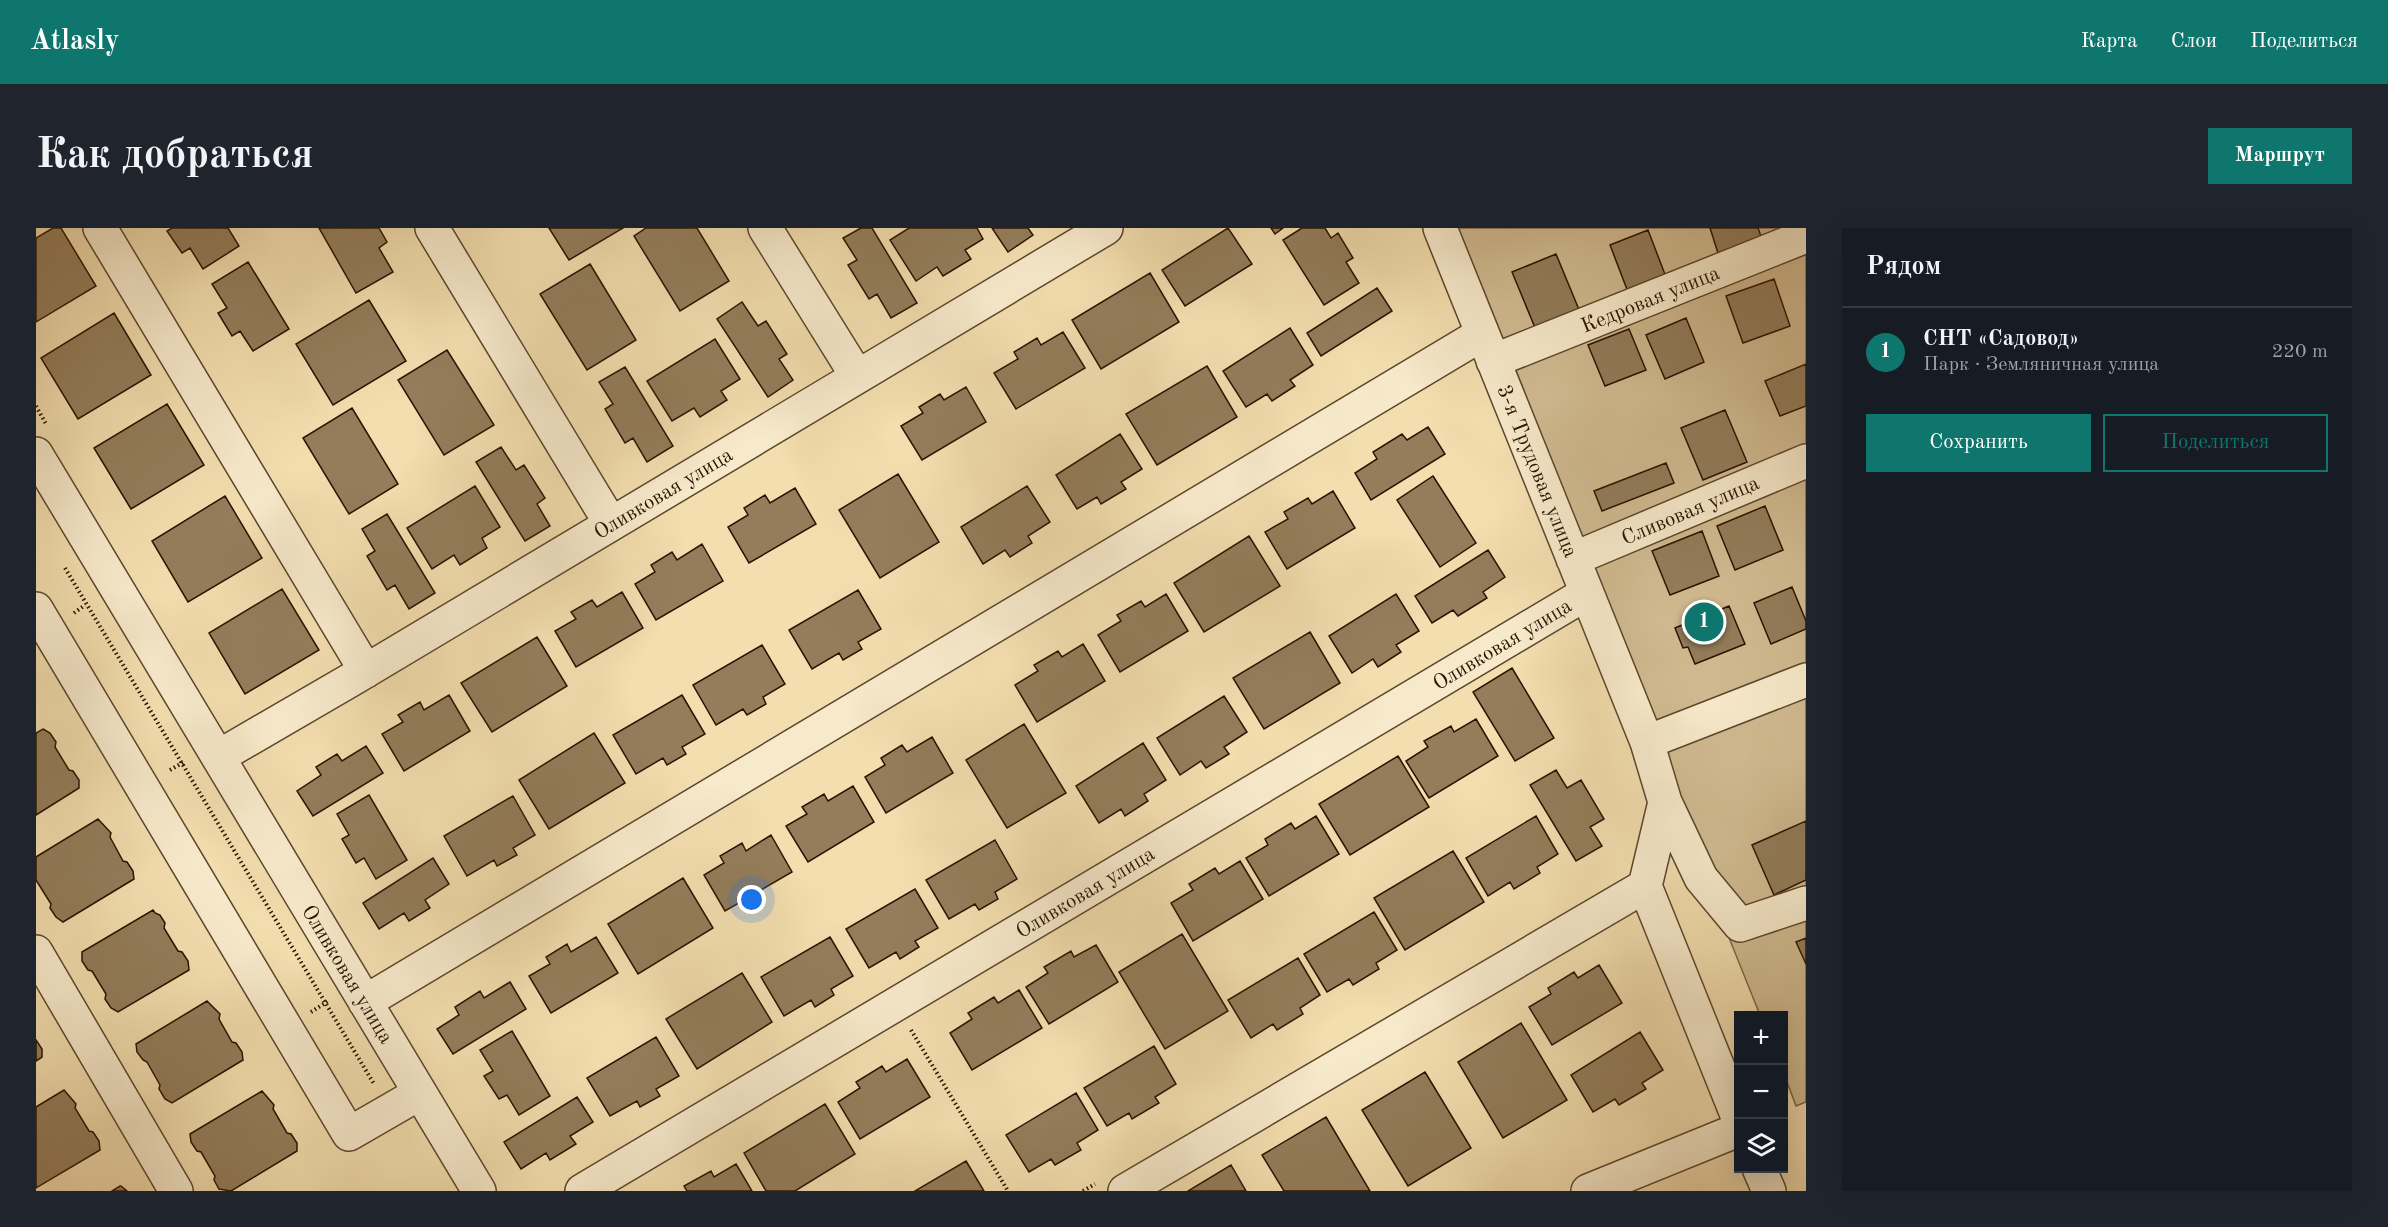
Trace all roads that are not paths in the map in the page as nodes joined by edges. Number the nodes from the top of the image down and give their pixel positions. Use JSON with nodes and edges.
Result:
{"nodes":[{"id":1,"x":100,"y":228,"type":"edge"},
{"id":2,"x":432,"y":228,"type":"edge"},
{"id":3,"x":765,"y":228,"type":"edge"},
{"id":4,"x":1440,"y":228,"type":"edge"},
{"id":5,"x":1095,"y":231,"type":"edge"},
{"id":6,"x":1806,"y":236,"type":"edge"},
{"id":7,"x":1488,"y":348,"type":"junction"},
{"id":8,"x":857,"y":376,"type":"junction"},
{"id":9,"x":36,"y":455,"type":"edge"},
{"id":10,"x":1806,"y":461,"type":"edge"},
{"id":11,"x":611,"y":524,"type":"junction"},
{"id":12,"x":1573,"y":559,"type":"junction"},
{"id":13,"x":1587,"y":593,"type":"junction"},
{"id":14,"x":36,"y":609,"type":"edge"},
{"id":15,"x":366,"y":671,"type":"junction"},
{"id":16,"x":1806,"y":680,"type":"edge"},
{"id":17,"x":1647,"y":742,"type":"junction"},
{"id":18,"x":218,"y":757,"type":"junction"},
{"id":19,"x":1665,"y":802,"type":"junction"},
{"id":20,"x":1645,"y":886,"type":"junction"},
{"id":21,"x":1806,"y":903,"type":"edge"},
{"id":22,"x":36,"y":952,"type":"edge"},
{"id":23,"x":365,"y":1002,"type":"junction"},
{"id":24,"x":420,"y":1093,"type":"junction"},
{"id":25,"x":1734,"y":1107,"type":"edge"},
{"id":26,"x":1734,"y":1132,"type":"edge"},
{"id":27,"x":1761,"y":1173,"type":"edge"},
{"id":28,"x":176,"y":1191,"type":"edge"},
{"id":29,"x":479,"y":1191,"type":"edge"},
{"id":30,"x":582,"y":1191,"type":"edge"},
{"id":31,"x":1125,"y":1191,"type":"edge"},
{"id":32,"x":1588,"y":1191,"type":"edge"},
{"id":33,"x":1768,"y":1191,"type":"edge"}],
"edges":[{"from":1,"to":15,"type":"street"},
{"from":2,"to":11,"type":"street"},
{"from":3,"to":8,"type":"street"},
{"from":4,"to":7,"type":"street","name":"3-я Трудовая улица"},
{"from":5,"to":8,"type":"street","name":"Оливковая улица"},
{"from":6,"to":7,"type":"street","name":"Кедровая улица"},
{"from":7,"to":12,"type":"street","name":"3-я Трудовая улица"},
{"from":7,"to":23,"type":"street","name":"Кедровая улица"},
{"from":8,"to":11,"type":"street","name":"Оливковая улица"},
{"from":9,"to":18,"type":"street","name":"Оливковая улица"},
{"from":10,"to":12,"type":"street","name":"Сливовая улица"},
{"from":11,"to":15,"type":"street","name":"Оливковая улица"},
{"from":12,"to":13,"type":"street","name":"3-я Трудовая улица"},
{"from":13,"to":17,"type":"street","name":"3-я Трудовая улица"},
{"from":13,"to":30,"type":"street","name":"Оливковая улица"},
{"from":14,"to":24,"type":"street"},
{"from":15,"to":18,"type":"street","name":"Оливковая улица"},
{"from":16,"to":17,"type":"street"},
{"from":17,"to":19,"type":"street","name":"3-я Трудовая улица"},
{"from":18,"to":23,"type":"street","name":"Оливковая улица"},
{"from":19,"to":20,"type":"street"},
{"from":19,"to":21,"type":"street","name":"3-я Трудовая улица"},
{"from":20,"to":25,"type":"street"},
{"from":20,"to":31,"type":"street"},
{"from":22,"to":28,"type":"street"},
{"from":23,"to":24,"type":"street","name":"Оливковая улица"},
{"from":24,"to":29,"type":"street","name":"Оливковая улица"},
{"from":26,"to":32,"type":"street"},
{"from":27,"to":33,"type":"street"}]}
